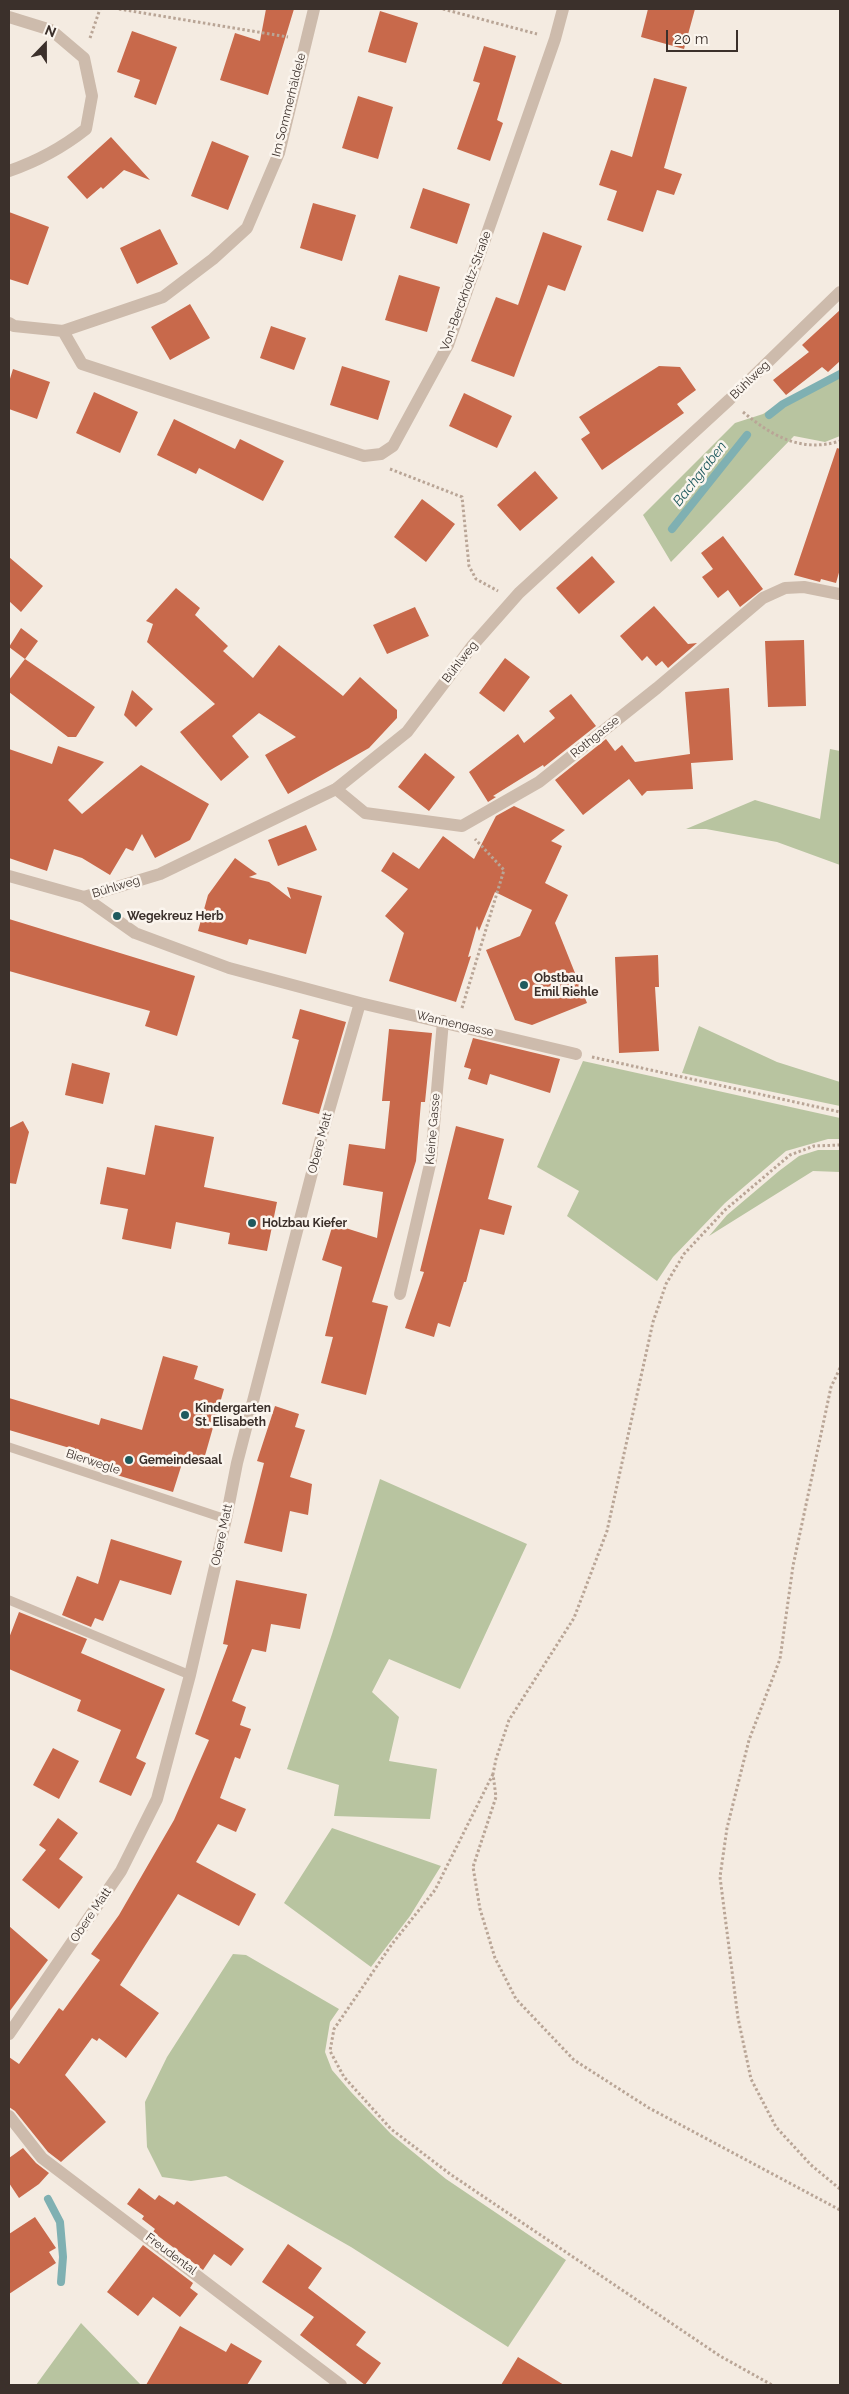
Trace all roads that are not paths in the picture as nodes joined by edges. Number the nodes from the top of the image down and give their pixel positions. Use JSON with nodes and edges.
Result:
{"nodes":[{"id":1,"x":314,"y":9,"type":"edge"},
{"id":2,"x":563,"y":9,"type":"edge"},
{"id":3,"x":9,"y":17,"type":"edge"},
{"id":4,"x":9,"y":170,"type":"edge"},
{"id":5,"x":840,"y":292,"type":"edge"},
{"id":6,"x":9,"y":323,"type":"edge"},
{"id":7,"x":63,"y":331,"type":"junction"},
{"id":8,"x":838,"y":594,"type":"dead end"},
{"id":9,"x":336,"y":789,"type":"junction"},
{"id":10,"x":9,"y":876,"type":"edge"},
{"id":11,"x":84,"y":897,"type":"junction"},
{"id":12,"x":360,"y":1003,"type":"junction"},
{"id":13,"x":443,"y":1021,"type":"junction"},
{"id":14,"x":576,"y":1054,"type":"road end"},
{"id":15,"x":400,"y":1294,"type":"dead end"},
{"id":16,"x":9,"y":1447,"type":"edge"},
{"id":17,"x":226,"y":1520,"type":"junction"},
{"id":18,"x":9,"y":1600,"type":"edge"},
{"id":19,"x":190,"y":1675,"type":"junction"},
{"id":20,"x":9,"y":2034,"type":"edge"},
{"id":21,"x":9,"y":2116,"type":"edge"},
{"id":22,"x":341,"y":2385,"type":"edge"}],
"edges":[{"from":1,"to":7,"type":"street","name":"Im Sommerhäldele"},
{"from":2,"to":7,"type":"street","name":"Von-Berckholtz-Straße"},
{"from":3,"to":4,"type":"street"},
{"from":5,"to":9,"type":"street","name":"Bühlweg"},
{"from":6,"to":7,"type":"street","name":"Im Sommerhäldele"},
{"from":8,"to":9,"type":"street","name":"Rothgasse"},
{"from":9,"to":11,"type":"street","name":"Bühlweg"},
{"from":10,"to":11,"type":"street","name":"Bühlweg"},
{"from":11,"to":12,"type":"street","name":"Wannengasse"},
{"from":12,"to":13,"type":"street","name":"Wannengasse"},
{"from":12,"to":17,"type":"street","name":"Obere Matt"},
{"from":13,"to":14,"type":"street","name":"Wannengasse"},
{"from":13,"to":15,"type":"street","name":"Kleine Gasse"},
{"from":16,"to":17,"type":"lane","name":"Bierwegle"},
{"from":17,"to":19,"type":"street","name":"Obere Matt"},
{"from":18,"to":19,"type":"lane"},
{"from":19,"to":20,"type":"street","name":"Obere Matt"},
{"from":21,"to":22,"type":"street","name":"Freudental"}]}
